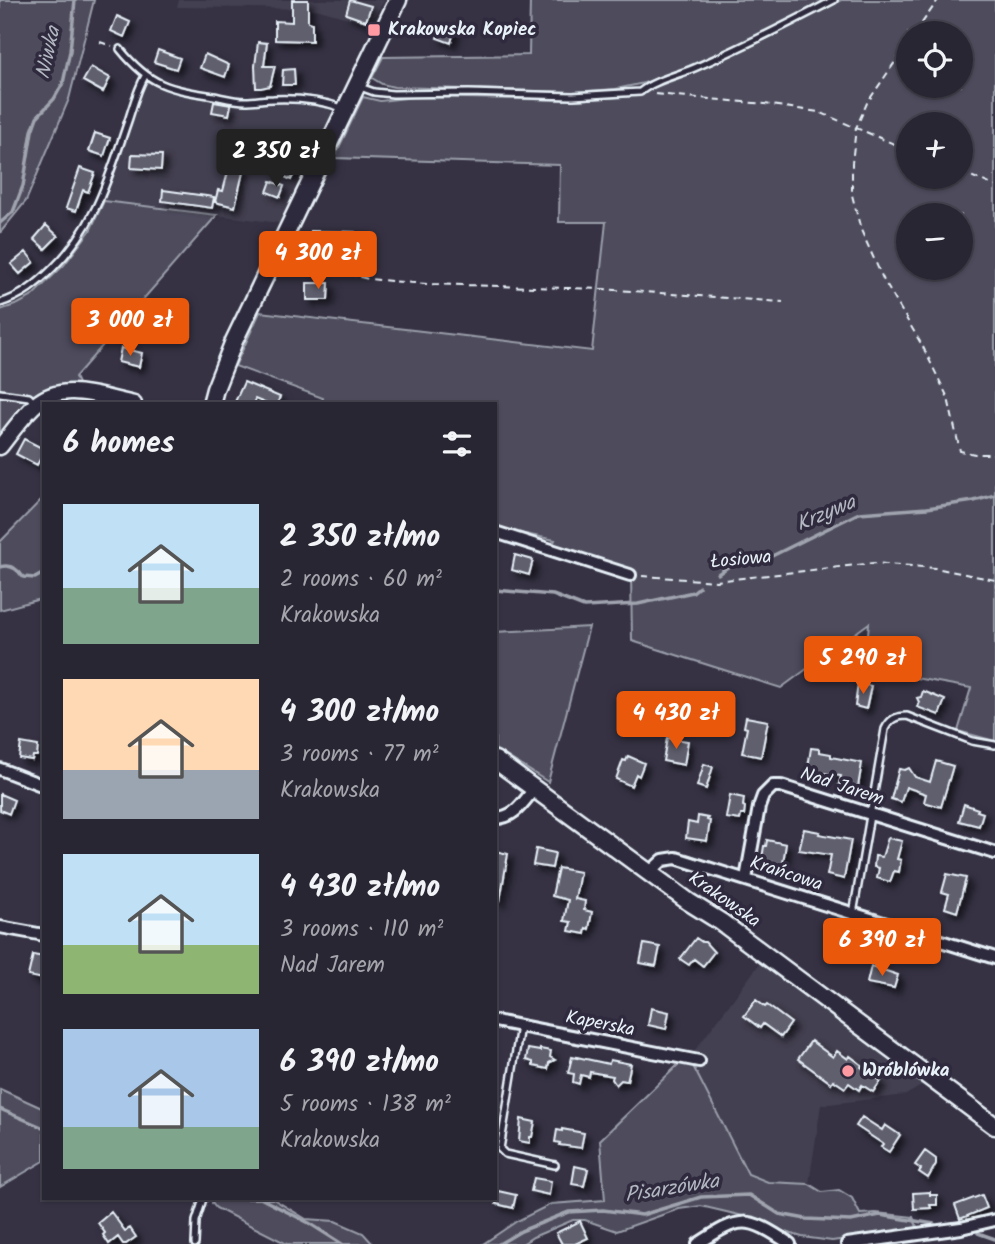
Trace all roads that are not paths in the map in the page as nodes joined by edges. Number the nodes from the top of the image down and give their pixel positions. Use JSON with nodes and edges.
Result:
{"nodes":[{"id":1,"x":398,"y":0,"type":"edge"},
{"id":2,"x":834,"y":0,"type":"edge"},
{"id":3,"x":120,"y":50,"type":"road end"},
{"id":4,"x":145,"y":76,"type":"junction"},
{"id":5,"x":357,"y":85,"type":"junction"},
{"id":6,"x":345,"y":109,"type":"junction"},
{"id":7,"x":0,"y":303,"type":"edge"},
{"id":8,"x":0,"y":393,"type":"edge"},
{"id":9,"x":124,"y":402,"type":"edge"},
{"id":10,"x":212,"y":402,"type":"edge"},
{"id":11,"x":36,"y":404,"type":"junction"},
{"id":12,"x":0,"y":447,"type":"edge"},
{"id":13,"x":497,"y":533,"type":"edge"},
{"id":14,"x":630,"y":575,"type":"road end"},
{"id":15,"x":995,"y":745,"type":"edge"},
{"id":16,"x":497,"y":761,"type":"edge"},
{"id":17,"x":0,"y":769,"type":"edge"},
{"id":18,"x":42,"y":785,"type":"edge"},
{"id":19,"x":535,"y":788,"type":"junction"},
{"id":20,"x":870,"y":814,"type":"junction"},
{"id":21,"x":497,"y":818,"type":"edge"},
{"id":22,"x":995,"y":853,"type":"edge"},
{"id":23,"x":649,"y":873,"type":"junction"},
{"id":24,"x":746,"y":879,"type":"junction"},
{"id":25,"x":853,"y":914,"type":"junction"},
{"id":26,"x":0,"y":927,"type":"edge"},
{"id":27,"x":42,"y":935,"type":"edge"},
{"id":28,"x":995,"y":958,"type":"edge"},
{"id":29,"x":497,"y":1021,"type":"edge"},
{"id":30,"x":520,"y":1026,"type":"junction"},
{"id":31,"x":699,"y":1061,"type":"dead end"},
{"id":32,"x":995,"y":1126,"type":"edge"},
{"id":33,"x":555,"y":1165,"type":"dead end"},
{"id":34,"x":203,"y":1200,"type":"edge"},
{"id":35,"x":995,"y":1220,"type":"edge"},
{"id":36,"x":195,"y":1244,"type":"edge"},
{"id":37,"x":698,"y":1244,"type":"edge"},
{"id":38,"x":790,"y":1244,"type":"edge"},
{"id":39,"x":847,"y":1244,"type":"edge"}],
"edges":[{"from":1,"to":5,"type":"main road"},
{"from":2,"to":5,"type":"lane"},
{"from":3,"to":4,"type":"lane"},
{"from":4,"to":6,"type":"lane"},
{"from":4,"to":7,"type":"lane"},
{"from":5,"to":6,"type":"main road"},
{"from":6,"to":10,"type":"main road"},
{"from":8,"to":11,"type":"lane"},
{"from":9,"to":11,"type":"street"},
{"from":11,"to":12,"type":"street"},
{"from":13,"to":14,"type":"street"},
{"from":15,"to":20,"type":"lane"},
{"from":16,"to":19,"type":"main road","name":"Krakowska"},
{"from":17,"to":18,"type":"street"},
{"from":19,"to":21,"type":"street"},
{"from":19,"to":23,"type":"main road","name":"Krakowska"},
{"from":20,"to":22,"type":"street","name":"Nad Jarem"},
{"from":20,"to":24,"type":"street","name":"Nad Jarem"},
{"from":20,"to":25,"type":"lane"},
{"from":23,"to":24,"type":"street","name":"Krańcowa"},
{"from":23,"to":32,"type":"main road","name":"Krakowska"},
{"from":24,"to":25,"type":"street","name":"Krańcowa"},
{"from":25,"to":28,"type":"street","name":"Krańcowa"},
{"from":26,"to":27,"type":"street"},
{"from":29,"to":30,"type":"street","name":"Kaperska"},
{"from":30,"to":31,"type":"street","name":"Kaperska"},
{"from":30,"to":33,"type":"lane"},
{"from":34,"to":36,"type":"lane"},
{"from":35,"to":39,"type":"street"},
{"from":37,"to":38,"type":"street"}]}
